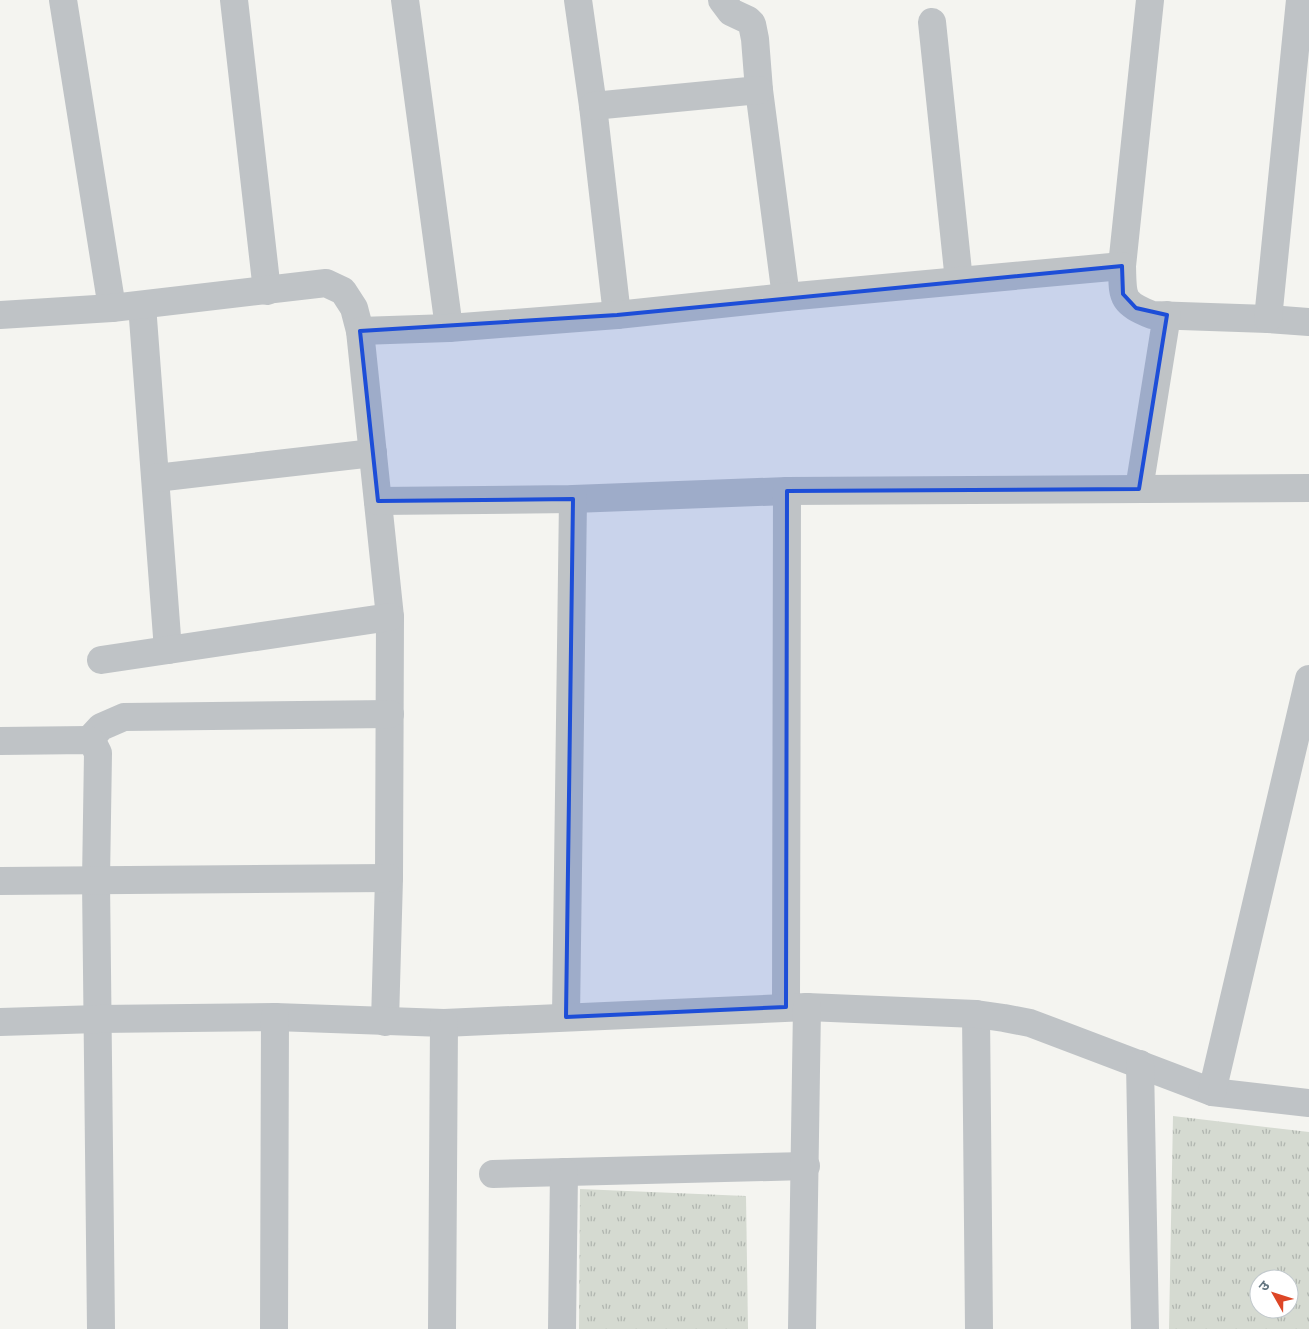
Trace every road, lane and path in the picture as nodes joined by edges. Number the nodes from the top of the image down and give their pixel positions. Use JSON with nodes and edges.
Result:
{"nodes":[{"id":1,"x":63,"y":0,"type":"edge"},
{"id":2,"x":234,"y":0,"type":"edge"},
{"id":3,"x":405,"y":0,"type":"edge"},
{"id":4,"x":578,"y":0,"type":"edge"},
{"id":5,"x":722,"y":0,"type":"edge"},
{"id":6,"x":1150,"y":0,"type":"edge"},
{"id":7,"x":1300,"y":0,"type":"edge"},
{"id":8,"x":932,"y":22,"type":"dead end"},
{"id":9,"x":1303,"y":42,"type":"edge"},
{"id":10,"x":759,"y":90,"type":"junction"},
{"id":11,"x":593,"y":106,"type":"junction"},
{"id":12,"x":1122,"y":266,"type":"junction"},
{"id":13,"x":958,"y":281,"type":"junction"},
{"id":14,"x":267,"y":291,"type":"junction"},
{"id":15,"x":786,"y":297,"type":"junction"},
{"id":16,"x":142,"y":305,"type":"junction"},
{"id":17,"x":112,"y":308,"type":"junction"},
{"id":18,"x":0,"y":315,"type":"edge"},
{"id":19,"x":617,"y":315,"type":"junction"},
{"id":20,"x":1167,"y":315,"type":"junction"},
{"id":21,"x":1268,"y":319,"type":"junction"},
{"id":22,"x":1309,"y":322,"type":"edge"},
{"id":23,"x":449,"y":328,"type":"junction"},
{"id":24,"x":360,"y":331,"type":"junction"},
{"id":25,"x":373,"y":453,"type":"junction"},
{"id":26,"x":156,"y":478,"type":"junction"},
{"id":27,"x":1309,"y":488,"type":"edge"},
{"id":28,"x":1139,"y":489,"type":"junction"},
{"id":29,"x":787,"y":492,"type":"junction"},
{"id":30,"x":573,"y":499,"type":"junction"},
{"id":31,"x":378,"y":501,"type":"junction"},
{"id":32,"x":390,"y":617,"type":"junction"},
{"id":33,"x":168,"y":650,"type":"junction"},
{"id":34,"x":101,"y":660,"type":"dead end"},
{"id":35,"x":1309,"y":679,"type":"edge"},
{"id":36,"x":390,"y":714,"type":"junction"},
{"id":37,"x":89,"y":740,"type":"junction"},
{"id":38,"x":0,"y":741,"type":"edge"},
{"id":39,"x":389,"y":878,"type":"junction"},
{"id":40,"x":0,"y":881,"type":"edge"},
{"id":41,"x":96,"y":881,"type":"junction"},
{"id":42,"x":796,"y":1007,"type":"junction"},
{"id":43,"x":976,"y":1014,"type":"junction"},
{"id":44,"x":275,"y":1017,"type":"junction"},
{"id":45,"x":566,"y":1017,"type":"junction"},
{"id":46,"x":98,"y":1019,"type":"junction"},
{"id":47,"x":0,"y":1022,"type":"edge"},
{"id":48,"x":384,"y":1022,"type":"junction"},
{"id":49,"x":444,"y":1023,"type":"junction"},
{"id":50,"x":1140,"y":1064,"type":"junction"},
{"id":51,"x":1212,"y":1092,"type":"junction"},
{"id":52,"x":1309,"y":1103,"type":"edge"},
{"id":53,"x":806,"y":1166,"type":"junction"},
{"id":54,"x":564,"y":1172,"type":"junction"},
{"id":55,"x":493,"y":1174,"type":"dead end"},
{"id":56,"x":101,"y":1329,"type":"edge"},
{"id":57,"x":274,"y":1329,"type":"edge"},
{"id":58,"x":442,"y":1329,"type":"edge"},
{"id":59,"x":562,"y":1329,"type":"edge"},
{"id":60,"x":802,"y":1329,"type":"edge"},
{"id":61,"x":978,"y":1329,"type":"edge"},
{"id":62,"x":1144,"y":1329,"type":"edge"}],
"edges":[{"from":1,"to":17,"type":"street"},
{"from":2,"to":14,"type":"street"},
{"from":3,"to":23,"type":"street"},
{"from":4,"to":11,"type":"street"},
{"from":5,"to":10,"type":"street"},
{"from":6,"to":12,"type":"street"},
{"from":7,"to":9,"type":"street"},
{"from":8,"to":13,"type":"street"},
{"from":9,"to":21,"type":"street"},
{"from":10,"to":11,"type":"street"},
{"from":10,"to":15,"type":"street"},
{"from":11,"to":19,"type":"street"},
{"from":12,"to":13,"type":"street"},
{"from":12,"to":20,"type":"street"},
{"from":13,"to":15,"type":"street"},
{"from":14,"to":16,"type":"street"},
{"from":14,"to":24,"type":"street"},
{"from":15,"to":19,"type":"street"},
{"from":16,"to":17,"type":"street"},
{"from":16,"to":26,"type":"street"},
{"from":17,"to":18,"type":"street"},
{"from":19,"to":23,"type":"street"},
{"from":20,"to":21,"type":"street"},
{"from":20,"to":28,"type":"street"},
{"from":21,"to":22,"type":"street"},
{"from":23,"to":24,"type":"street"},
{"from":24,"to":25,"type":"street"},
{"from":25,"to":26,"type":"street"},
{"from":25,"to":31,"type":"street"},
{"from":26,"to":33,"type":"street"},
{"from":27,"to":28,"type":"street"},
{"from":28,"to":29,"type":"street"},
{"from":29,"to":30,"type":"street"},
{"from":29,"to":42,"type":"street"},
{"from":30,"to":31,"type":"street"},
{"from":30,"to":45,"type":"street"},
{"from":31,"to":32,"type":"street"},
{"from":32,"to":33,"type":"street"},
{"from":32,"to":36,"type":"street"},
{"from":33,"to":34,"type":"street"},
{"from":35,"to":51,"type":"street"},
{"from":36,"to":37,"type":"street"},
{"from":36,"to":39,"type":"street"},
{"from":37,"to":38,"type":"street"},
{"from":37,"to":41,"type":"street"},
{"from":39,"to":41,"type":"street"},
{"from":39,"to":48,"type":"street"},
{"from":40,"to":41,"type":"street"},
{"from":41,"to":46,"type":"street"},
{"from":42,"to":43,"type":"street"},
{"from":42,"to":45,"type":"street"},
{"from":42,"to":53,"type":"street"},
{"from":43,"to":50,"type":"street"},
{"from":43,"to":61,"type":"street"},
{"from":44,"to":46,"type":"street"},
{"from":44,"to":48,"type":"street"},
{"from":44,"to":57,"type":"street"},
{"from":45,"to":49,"type":"street"},
{"from":46,"to":47,"type":"street"},
{"from":46,"to":56,"type":"street"},
{"from":48,"to":49,"type":"street"},
{"from":49,"to":58,"type":"street"},
{"from":50,"to":51,"type":"street"},
{"from":50,"to":62,"type":"street"},
{"from":51,"to":52,"type":"street"},
{"from":53,"to":54,"type":"street"},
{"from":53,"to":60,"type":"street"},
{"from":54,"to":55,"type":"street"},
{"from":54,"to":59,"type":"street"}]}
